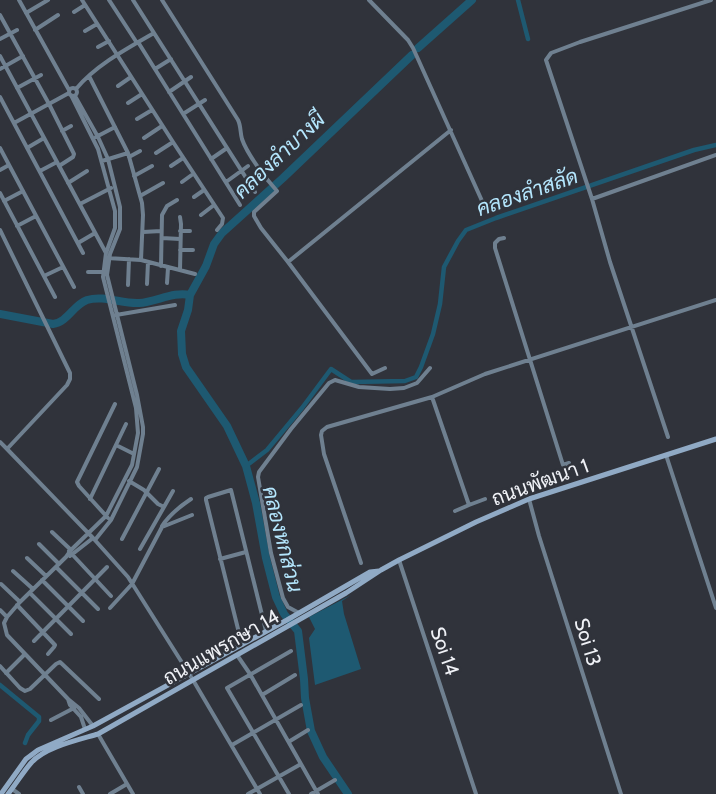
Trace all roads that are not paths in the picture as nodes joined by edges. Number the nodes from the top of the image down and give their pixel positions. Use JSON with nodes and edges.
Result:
{"nodes":[{"id":1,"x":19,"y":0,"type":"edge"},
{"id":2,"x":48,"y":0,"type":"edge"},
{"id":3,"x":82,"y":0,"type":"edge"},
{"id":4,"x":109,"y":0,"type":"edge"},
{"id":5,"x":134,"y":0,"type":"edge"},
{"id":6,"x":162,"y":0,"type":"edge"},
{"id":7,"x":369,"y":0,"type":"edge"},
{"id":8,"x":711,"y":0,"type":"edge"},
{"id":9,"x":85,"y":5,"type":"junction"},
{"id":10,"x":74,"y":12,"type":"dead end"},
{"id":11,"x":26,"y":13,"type":"junction"},
{"id":12,"x":0,"y":15,"type":"edge"},
{"id":13,"x":58,"y":15,"type":"dead end"},
{"id":14,"x":97,"y":24,"type":"junction"},
{"id":15,"x":17,"y":30,"type":"dead end"},
{"id":16,"x":35,"y":30,"type":"junction"},
{"id":17,"x":85,"y":31,"type":"dead end"},
{"id":18,"x":10,"y":33,"type":"junction"},
{"id":19,"x":154,"y":33,"type":"junction"},
{"id":20,"x":0,"y":39,"type":"edge"},
{"id":21,"x":109,"y":41,"type":"junction"},
{"id":22,"x":138,"y":42,"type":"junction"},
{"id":23,"x":98,"y":48,"type":"dead end"},
{"id":24,"x":117,"y":55,"type":"junction"},
{"id":25,"x":0,"y":56,"type":"edge"},
{"id":26,"x":22,"y":56,"type":"junction"},
{"id":27,"x":171,"y":59,"type":"junction"},
{"id":28,"x":5,"y":66,"type":"junction"},
{"id":29,"x":0,"y":69,"type":"edge"},
{"id":30,"x":155,"y":69,"type":"junction"},
{"id":31,"x":41,"y":75,"type":"dead end"},
{"id":32,"x":89,"y":75,"type":"junction"},
{"id":33,"x":131,"y":77,"type":"junction"},
{"id":34,"x":191,"y":77,"type":"dead end"},
{"id":35,"x":35,"y":79,"type":"junction"},
{"id":36,"x":185,"y":81,"type":"junction"},
{"id":37,"x":118,"y":86,"type":"dead end"},
{"id":38,"x":17,"y":88,"type":"junction"},
{"id":39,"x":169,"y":92,"type":"junction"},
{"id":40,"x":71,"y":93,"type":"junction"},
{"id":41,"x":142,"y":94,"type":"junction"},
{"id":42,"x":0,"y":97,"type":"edge"},
{"id":43,"x":205,"y":100,"type":"dead end"},
{"id":44,"x":128,"y":103,"type":"dead end"},
{"id":45,"x":49,"y":104,"type":"junction"},
{"id":46,"x":199,"y":104,"type":"junction"},
{"id":47,"x":152,"y":110,"type":"junction"},
{"id":48,"x":31,"y":114,"type":"junction"},
{"id":49,"x":183,"y":114,"type":"junction"},
{"id":50,"x":137,"y":119,"type":"dead end"},
{"id":51,"x":220,"y":121,"type":"dead end"},
{"id":52,"x":14,"y":123,"type":"junction"},
{"id":53,"x":71,"y":126,"type":"dead end"},
{"id":54,"x":162,"y":126,"type":"junction"},
{"id":55,"x":213,"y":126,"type":"junction"},
{"id":56,"x":115,"y":127,"type":"junction"},
{"id":57,"x":451,"y":130,"type":"junction"},
{"id":58,"x":62,"y":131,"type":"junction"},
{"id":59,"x":44,"y":138,"type":"junction"},
{"id":60,"x":95,"y":138,"type":"junction"},
{"id":61,"x":144,"y":138,"type":"dead end"},
{"id":62,"x":172,"y":142,"type":"junction"},
{"id":63,"x":0,"y":148,"type":"edge"},
{"id":64,"x":27,"y":148,"type":"junction"},
{"id":65,"x":227,"y":148,"type":"junction"},
{"id":66,"x":140,"y":151,"type":"dead end"},
{"id":67,"x":156,"y":153,"type":"dead end"},
{"id":68,"x":128,"y":155,"type":"junction"},
{"id":69,"x":716,"y":155,"type":"edge"},
{"id":70,"x":183,"y":158,"type":"junction"},
{"id":71,"x":108,"y":159,"type":"junction"},
{"id":72,"x":211,"y":159,"type":"junction"},
{"id":73,"x":102,"y":161,"type":"junction"},
{"id":74,"x":58,"y":164,"type":"junction"},
{"id":75,"x":9,"y":165,"type":"junction"},
{"id":76,"x":152,"y":166,"type":"dead end"},
{"id":77,"x":171,"y":166,"type":"dead end"},
{"id":78,"x":248,"y":166,"type":"dead end"},
{"id":79,"x":0,"y":170,"type":"edge"},
{"id":80,"x":40,"y":171,"type":"junction"},
{"id":81,"x":87,"y":171,"type":"dead end"},
{"id":82,"x":241,"y":171,"type":"junction"},
{"id":83,"x":194,"y":174,"type":"junction"},
{"id":84,"x":134,"y":176,"type":"junction"},
{"id":85,"x":182,"y":182,"type":"dead end"},
{"id":86,"x":226,"y":182,"type":"junction"},
{"id":87,"x":68,"y":183,"type":"junction"},
{"id":88,"x":163,"y":183,"type":"dead end"},
{"id":89,"x":112,"y":188,"type":"junction"},
{"id":90,"x":204,"y":190,"type":"junction"},
{"id":91,"x":23,"y":191,"type":"junction"},
{"id":92,"x":255,"y":192,"type":"dead end"},
{"id":93,"x":0,"y":193,"type":"edge"},
{"id":94,"x":140,"y":196,"type":"junction"},
{"id":95,"x":194,"y":197,"type":"dead end"},
{"id":96,"x":592,"y":199,"type":"junction"},
{"id":97,"x":177,"y":200,"type":"dead end"},
{"id":98,"x":4,"y":201,"type":"junction"},
{"id":99,"x":80,"y":204,"type":"junction"},
{"id":100,"x":214,"y":205,"type":"junction"},
{"id":101,"x":240,"y":205,"type":"dead end"},
{"id":102,"x":487,"y":212,"type":"dead end"},
{"id":103,"x":201,"y":215,"type":"dead end"},
{"id":104,"x":36,"y":216,"type":"junction"},
{"id":105,"x":180,"y":217,"type":"dead end"},
{"id":106,"x":17,"y":226,"type":"junction"},
{"id":107,"x":0,"y":230,"type":"edge"},
{"id":108,"x":217,"y":230,"type":"dead end"},
{"id":109,"x":161,"y":231,"type":"junction"},
{"id":110,"x":180,"y":231,"type":"junction"},
{"id":111,"x":190,"y":231,"type":"dead end"},
{"id":112,"x":143,"y":232,"type":"junction"},
{"id":113,"x":95,"y":233,"type":"junction"},
{"id":114,"x":162,"y":237,"type":"junction"},
{"id":115,"x":504,"y":238,"type":"dead end"},
{"id":116,"x":180,"y":239,"type":"junction"},
{"id":117,"x":78,"y":243,"type":"junction"},
{"id":118,"x":180,"y":250,"type":"junction"},
{"id":119,"x":193,"y":250,"type":"dead end"},
{"id":120,"x":83,"y":253,"type":"dead end"},
{"id":121,"x":107,"y":256,"type":"junction"},
{"id":122,"x":129,"y":259,"type":"junction"},
{"id":123,"x":141,"y":260,"type":"junction"},
{"id":124,"x":148,"y":262,"type":"junction"},
{"id":125,"x":288,"y":262,"type":"junction"},
{"id":126,"x":161,"y":266,"type":"junction"},
{"id":127,"x":63,"y":267,"type":"junction"},
{"id":128,"x":168,"y":268,"type":"junction"},
{"id":129,"x":180,"y":270,"type":"junction"},
{"id":130,"x":88,"y":272,"type":"dead end"},
{"id":131,"x":102,"y":272,"type":"junction"},
{"id":132,"x":195,"y":274,"type":"dead end"},
{"id":133,"x":44,"y":276,"type":"junction"},
{"id":134,"x":167,"y":283,"type":"dead end"},
{"id":135,"x":147,"y":284,"type":"dead end"},
{"id":136,"x":128,"y":285,"type":"dead end"},
{"id":137,"x":74,"y":287,"type":"dead end"},
{"id":138,"x":108,"y":291,"type":"junction"},
{"id":139,"x":55,"y":297,"type":"dead end"},
{"id":140,"x":716,"y":300,"type":"edge"},
{"id":141,"x":175,"y":305,"type":"dead end"},
{"id":142,"x":115,"y":315,"type":"junction"},
{"id":143,"x":631,"y":328,"type":"junction"},
{"id":144,"x":530,"y":360,"type":"junction"},
{"id":145,"x":385,"y":368,"type":"dead end"},
{"id":146,"x":430,"y":368,"type":"dead end"},
{"id":147,"x":432,"y":397,"type":"junction"},
{"id":148,"x":115,"y":404,"type":"dead end"},
{"id":149,"x":138,"y":408,"type":"junction"},
{"id":150,"x":126,"y":424,"type":"dead end"},
{"id":151,"x":668,"y":436,"type":"dead end"},
{"id":152,"x":716,"y":439,"type":"edge"},
{"id":153,"x":0,"y":442,"type":"edge"},
{"id":154,"x":116,"y":444,"type":"junction"},
{"id":155,"x":7,"y":449,"type":"junction"},
{"id":156,"x":134,"y":454,"type":"junction"},
{"id":157,"x":666,"y":455,"type":"junction"},
{"id":158,"x":569,"y":463,"type":"dead end"},
{"id":159,"x":159,"y":469,"type":"dead end"},
{"id":160,"x":128,"y":480,"type":"junction"},
{"id":161,"x":173,"y":491,"type":"dead end"},
{"id":162,"x":147,"y":493,"type":"junction"},
{"id":163,"x":90,"y":499,"type":"junction"},
{"id":164,"x":191,"y":499,"type":"dead end"},
{"id":165,"x":485,"y":499,"type":"dead end"},
{"id":166,"x":529,"y":499,"type":"junction"},
{"id":167,"x":469,"y":505,"type":"junction"},
{"id":168,"x":165,"y":507,"type":"junction"},
{"id":169,"x":455,"y":511,"type":"dead end"},
{"id":170,"x":192,"y":515,"type":"dead end"},
{"id":171,"x":108,"y":518,"type":"junction"},
{"id":172,"x":162,"y":527,"type":"junction"},
{"id":173,"x":52,"y":532,"type":"dead end"},
{"id":174,"x":89,"y":533,"type":"junction"},
{"id":175,"x":122,"y":538,"type":"dead end"},
{"id":176,"x":94,"y":539,"type":"junction"},
{"id":177,"x":39,"y":544,"type":"dead end"},
{"id":178,"x":141,"y":549,"type":"dead end"},
{"id":179,"x":72,"y":552,"type":"junction"},
{"id":180,"x":246,"y":552,"type":"junction"},
{"id":181,"x":27,"y":558,"type":"dead end"},
{"id":182,"x":220,"y":559,"type":"junction"},
{"id":183,"x":399,"y":560,"type":"junction"},
{"id":184,"x":361,"y":563,"type":"dead end"},
{"id":185,"x":58,"y":566,"type":"junction"},
{"id":186,"x":107,"y":567,"type":"dead end"},
{"id":187,"x":381,"y":570,"type":"joint"},
{"id":188,"x":13,"y":571,"type":"dead end"},
{"id":189,"x":44,"y":578,"type":"junction"},
{"id":190,"x":95,"y":579,"type":"junction"},
{"id":191,"x":1,"y":584,"type":"edge"},
{"id":192,"x":132,"y":584,"type":"junction"},
{"id":193,"x":32,"y":591,"type":"junction"},
{"id":194,"x":82,"y":593,"type":"junction"},
{"id":195,"x":111,"y":596,"type":"dead end"},
{"id":196,"x":19,"y":604,"type":"junction"},
{"id":197,"x":69,"y":606,"type":"junction"},
{"id":198,"x":110,"y":608,"type":"dead end"},
{"id":199,"x":716,"y":608,"type":"edge"},
{"id":200,"x":98,"y":609,"type":"dead end"},
{"id":201,"x":0,"y":610,"type":"edge"},
{"id":202,"x":298,"y":616,"type":"junction"},
{"id":203,"x":7,"y":617,"type":"junction"},
{"id":204,"x":56,"y":619,"type":"junction"},
{"id":205,"x":83,"y":621,"type":"dead end"},
{"id":206,"x":282,"y":626,"type":"junction"},
{"id":207,"x":43,"y":632,"type":"junction"},
{"id":208,"x":266,"y":632,"type":"junction"},
{"id":209,"x":71,"y":634,"type":"dead end"},
{"id":210,"x":34,"y":641,"type":"dead end"},
{"id":211,"x":243,"y":648,"type":"junction"},
{"id":212,"x":291,"y":651,"type":"dead end"},
{"id":213,"x":25,"y":654,"type":"junction"},
{"id":214,"x":48,"y":654,"type":"dead end"},
{"id":215,"x":237,"y":656,"type":"junction"},
{"id":216,"x":0,"y":666,"type":"edge"},
{"id":217,"x":6,"y":673,"type":"junction"},
{"id":218,"x":188,"y":674,"type":"junction"},
{"id":219,"x":250,"y":674,"type":"junction"},
{"id":220,"x":45,"y":675,"type":"junction"},
{"id":221,"x":295,"y":675,"type":"dead end"},
{"id":222,"x":193,"y":681,"type":"junction"},
{"id":223,"x":262,"y":695,"type":"junction"},
{"id":224,"x":99,"y":699,"type":"dead end"},
{"id":225,"x":301,"y":705,"type":"dead end"},
{"id":226,"x":75,"y":706,"type":"junction"},
{"id":227,"x":276,"y":719,"type":"junction"},
{"id":228,"x":51,"y":720,"type":"dead end"},
{"id":229,"x":101,"y":722,"type":"junction"},
{"id":230,"x":93,"y":726,"type":"junction"},
{"id":231,"x":85,"y":729,"type":"junction"},
{"id":232,"x":106,"y":730,"type":"junction"},
{"id":233,"x":308,"y":730,"type":"dead end"},
{"id":234,"x":253,"y":733,"type":"junction"},
{"id":235,"x":98,"y":734,"type":"junction"},
{"id":236,"x":90,"y":737,"type":"junction"},
{"id":237,"x":290,"y":741,"type":"junction"},
{"id":238,"x":231,"y":745,"type":"junction"},
{"id":239,"x":301,"y":764,"type":"junction"},
{"id":240,"x":279,"y":777,"type":"junction"},
{"id":241,"x":334,"y":780,"type":"dead end"},
{"id":242,"x":127,"y":784,"type":"junction"},
{"id":243,"x":79,"y":787,"type":"dead end"},
{"id":244,"x":257,"y":789,"type":"junction"},
{"id":245,"x":10,"y":791,"type":"edge"},
{"id":246,"x":317,"y":792,"type":"edge"},
{"id":247,"x":1,"y":794,"type":"edge"},
{"id":248,"x":19,"y":794,"type":"edge"},
{"id":249,"x":83,"y":794,"type":"edge"},
{"id":250,"x":110,"y":794,"type":"edge"},
{"id":251,"x":133,"y":794,"type":"edge"},
{"id":252,"x":248,"y":794,"type":"edge"},
{"id":253,"x":260,"y":794,"type":"edge"},
{"id":254,"x":288,"y":794,"type":"edge"},
{"id":255,"x":311,"y":794,"type":"edge"},
{"id":256,"x":476,"y":794,"type":"edge"},
{"id":257,"x":621,"y":794,"type":"edge"}],
"edges":[{"from":1,"to":11,"type":"street"},
{"from":2,"to":11,"type":"street"},
{"from":3,"to":9,"type":"street"},
{"from":4,"to":22,"type":"street"},
{"from":5,"to":19,"type":"street"},
{"from":6,"to":125,"type":"street"},
{"from":7,"to":57,"type":"street"},
{"from":8,"to":96,"type":"street"},
{"from":9,"to":10,"type":"street"},
{"from":9,"to":14,"type":"street"},
{"from":11,"to":16,"type":"street"},
{"from":12,"to":18,"type":"street"},
{"from":13,"to":16,"type":"street"},
{"from":14,"to":17,"type":"street"},
{"from":14,"to":21,"type":"street"},
{"from":15,"to":18,"type":"street"},
{"from":16,"to":40,"type":"street"},
{"from":18,"to":20,"type":"street"},
{"from":18,"to":26,"type":"street"},
{"from":19,"to":22,"type":"street"},
{"from":19,"to":27,"type":"street"},
{"from":21,"to":23,"type":"street"},
{"from":21,"to":24,"type":"street"},
{"from":22,"to":24,"type":"street"},
{"from":22,"to":30,"type":"street"},
{"from":24,"to":32,"type":"street"},
{"from":24,"to":33,"type":"street"},
{"from":25,"to":28,"type":"street"},
{"from":26,"to":28,"type":"street"},
{"from":26,"to":35,"type":"street"},
{"from":27,"to":30,"type":"street"},
{"from":27,"to":36,"type":"street"},
{"from":28,"to":29,"type":"street"},
{"from":28,"to":38,"type":"street"},
{"from":30,"to":39,"type":"street"},
{"from":31,"to":35,"type":"street"},
{"from":32,"to":40,"type":"street"},
{"from":32,"to":56,"type":"street"},
{"from":33,"to":37,"type":"street"},
{"from":33,"to":41,"type":"street"},
{"from":34,"to":36,"type":"street"},
{"from":35,"to":38,"type":"street"},
{"from":35,"to":45,"type":"street"},
{"from":36,"to":39,"type":"street"},
{"from":36,"to":46,"type":"street"},
{"from":38,"to":48,"type":"street"},
{"from":39,"to":49,"type":"street"},
{"from":40,"to":45,"type":"street"},
{"from":40,"to":60,"type":"street"},
{"from":41,"to":44,"type":"street"},
{"from":41,"to":47,"type":"street"},
{"from":42,"to":52,"type":"street"},
{"from":43,"to":46,"type":"street"},
{"from":45,"to":48,"type":"street"},
{"from":45,"to":58,"type":"street"},
{"from":46,"to":49,"type":"street"},
{"from":46,"to":55,"type":"street"},
{"from":47,"to":50,"type":"street"},
{"from":47,"to":54,"type":"street"},
{"from":48,"to":52,"type":"street"},
{"from":48,"to":59,"type":"street"},
{"from":49,"to":72,"type":"street"},
{"from":51,"to":55,"type":"street"},
{"from":52,"to":64,"type":"street"},
{"from":53,"to":58,"type":"street"},
{"from":54,"to":61,"type":"street"},
{"from":54,"to":62,"type":"street"},
{"from":55,"to":65,"type":"street"},
{"from":56,"to":60,"type":"street"},
{"from":56,"to":68,"type":"street"},
{"from":57,"to":102,"type":"street"},
{"from":57,"to":125,"type":"street"},
{"from":58,"to":74,"type":"street"},
{"from":59,"to":64,"type":"street"},
{"from":59,"to":74,"type":"street"},
{"from":60,"to":71,"type":"street"},
{"from":60,"to":73,"type":"street"},
{"from":62,"to":67,"type":"street"},
{"from":62,"to":70,"type":"street"},
{"from":63,"to":75,"type":"street"},
{"from":64,"to":80,"type":"street"},
{"from":65,"to":72,"type":"street"},
{"from":65,"to":82,"type":"street"},
{"from":66,"to":68,"type":"street"},
{"from":68,"to":71,"type":"street"},
{"from":68,"to":84,"type":"street"},
{"from":69,"to":96,"type":"street"},
{"from":70,"to":77,"type":"street"},
{"from":70,"to":83,"type":"street"},
{"from":71,"to":73,"type":"street"},
{"from":71,"to":89,"type":"street"},
{"from":72,"to":86,"type":"street"},
{"from":73,"to":89,"type":"street"},
{"from":74,"to":80,"type":"street"},
{"from":74,"to":87,"type":"street"},
{"from":75,"to":79,"type":"street"},
{"from":75,"to":91,"type":"street"},
{"from":76,"to":84,"type":"street"},
{"from":78,"to":82,"type":"street"},
{"from":80,"to":117,"type":"street"},
{"from":81,"to":87,"type":"street"},
{"from":82,"to":86,"type":"street"},
{"from":82,"to":92,"type":"street"},
{"from":83,"to":85,"type":"street"},
{"from":83,"to":90,"type":"street"},
{"from":84,"to":94,"type":"street"},
{"from":86,"to":101,"type":"street"},
{"from":87,"to":99,"type":"street"},
{"from":88,"to":94,"type":"street"},
{"from":89,"to":99,"type":"street"},
{"from":89,"to":121,"type":"street"},
{"from":90,"to":95,"type":"street"},
{"from":90,"to":100,"type":"street"},
{"from":91,"to":98,"type":"street"},
{"from":91,"to":104,"type":"street"},
{"from":93,"to":98,"type":"street"},
{"from":94,"to":112,"type":"street"},
{"from":96,"to":143,"type":"street"},
{"from":97,"to":109,"type":"street"},
{"from":98,"to":106,"type":"street"},
{"from":99,"to":113,"type":"street"},
{"from":100,"to":103,"type":"street"},
{"from":100,"to":108,"type":"street"},
{"from":104,"to":106,"type":"street"},
{"from":104,"to":127,"type":"street"},
{"from":105,"to":110,"type":"street"},
{"from":106,"to":133,"type":"street"},
{"from":107,"to":155,"type":"street"},
{"from":109,"to":112,"type":"street"},
{"from":109,"to":114,"type":"street"},
{"from":110,"to":111,"type":"street"},
{"from":110,"to":116,"type":"street"},
{"from":112,"to":123,"type":"street"},
{"from":113,"to":117,"type":"street"},
{"from":113,"to":121,"type":"street"},
{"from":114,"to":116,"type":"street"},
{"from":114,"to":126,"type":"street"},
{"from":115,"to":144,"type":"street"},
{"from":116,"to":118,"type":"street"},
{"from":117,"to":120,"type":"street"},
{"from":118,"to":119,"type":"street"},
{"from":118,"to":129,"type":"street"},
{"from":121,"to":122,"type":"street"},
{"from":121,"to":131,"type":"street"},
{"from":121,"to":138,"type":"street"},
{"from":122,"to":123,"type":"street"},
{"from":122,"to":136,"type":"street"},
{"from":123,"to":124,"type":"street"},
{"from":124,"to":126,"type":"street"},
{"from":124,"to":135,"type":"street"},
{"from":125,"to":145,"type":"street"},
{"from":126,"to":128,"type":"street"},
{"from":127,"to":133,"type":"street"},
{"from":127,"to":137,"type":"street"},
{"from":128,"to":129,"type":"street"},
{"from":128,"to":134,"type":"street"},
{"from":129,"to":132,"type":"street"},
{"from":130,"to":131,"type":"street"},
{"from":131,"to":138,"type":"street"},
{"from":133,"to":139,"type":"street"},
{"from":138,"to":142,"type":"street"},
{"from":140,"to":143,"type":"street"},
{"from":141,"to":142,"type":"street"},
{"from":142,"to":149,"type":"street"},
{"from":143,"to":144,"type":"street"},
{"from":143,"to":151,"type":"street"},
{"from":144,"to":147,"type":"street"},
{"from":144,"to":158,"type":"street"},
{"from":146,"to":202,"type":"street"},
{"from":147,"to":167,"type":"street"},
{"from":147,"to":184,"type":"street"},
{"from":148,"to":163,"type":"street"},
{"from":149,"to":156,"type":"street"},
{"from":149,"to":160,"type":"street"},
{"from":150,"to":154,"type":"street"},
{"from":152,"to":157,"type":"main road","name":"ถนนพัฒนา 1"},
{"from":153,"to":155,"type":"street"},
{"from":154,"to":156,"type":"street"},
{"from":154,"to":163,"type":"street"},
{"from":155,"to":174,"type":"street"},
{"from":156,"to":160,"type":"street"},
{"from":157,"to":166,"type":"main road","name":"ถนนพัฒนา 1"},
{"from":157,"to":199,"type":"street"},
{"from":159,"to":162,"type":"street"},
{"from":160,"to":162,"type":"street"},
{"from":160,"to":171,"type":"street"},
{"from":161,"to":168,"type":"street"},
{"from":162,"to":168,"type":"street"},
{"from":162,"to":175,"type":"street"},
{"from":163,"to":171,"type":"street"},
{"from":164,"to":172,"type":"street"},
{"from":165,"to":167,"type":"street"},
{"from":166,"to":183,"type":"main road","name":"ถนนพัฒนา 1"},
{"from":166,"to":257,"type":"street","name":"Soi 13"},
{"from":167,"to":169,"type":"street"},
{"from":168,"to":178,"type":"street"},
{"from":170,"to":172,"type":"street"},
{"from":171,"to":174,"type":"street"},
{"from":171,"to":176,"type":"street"},
{"from":172,"to":192,"type":"street"},
{"from":173,"to":179,"type":"street"},
{"from":174,"to":176,"type":"street"},
{"from":174,"to":179,"type":"street"},
{"from":176,"to":179,"type":"street"},
{"from":176,"to":192,"type":"street"},
{"from":177,"to":185,"type":"street"},
{"from":179,"to":185,"type":"street"},
{"from":179,"to":190,"type":"street"},
{"from":180,"to":182,"type":"street"},
{"from":180,"to":182,"type":"street"},
{"from":180,"to":208,"type":"street"},
{"from":181,"to":189,"type":"street"},
{"from":182,"to":211,"type":"street"},
{"from":183,"to":187,"type":"main road","name":"ถนนพัฒนา 1"},
{"from":183,"to":256,"type":"street","name":"Soi 14"},
{"from":185,"to":189,"type":"street"},
{"from":185,"to":194,"type":"street"},
{"from":186,"to":190,"type":"street"},
{"from":187,"to":202,"type":"main road","name":"ถนนแพรกษา 14"},
{"from":188,"to":193,"type":"street"},
{"from":189,"to":193,"type":"street"},
{"from":189,"to":197,"type":"street"},
{"from":190,"to":194,"type":"street"},
{"from":190,"to":195,"type":"street"},
{"from":191,"to":196,"type":"street"},
{"from":192,"to":198,"type":"street"},
{"from":192,"to":218,"type":"street"},
{"from":193,"to":196,"type":"street"},
{"from":193,"to":204,"type":"street"},
{"from":194,"to":197,"type":"street"},
{"from":194,"to":200,"type":"street"},
{"from":196,"to":203,"type":"street"},
{"from":196,"to":207,"type":"street"},
{"from":197,"to":204,"type":"street"},
{"from":197,"to":205,"type":"street"},
{"from":201,"to":203,"type":"street"},
{"from":202,"to":206,"type":"main road","name":"ถนนแพรกษา 14"},
{"from":203,"to":213,"type":"street"},
{"from":204,"to":207,"type":"street"},
{"from":204,"to":209,"type":"street"},
{"from":206,"to":208,"type":"main road","name":"ถนนแพรกษา 14"},
{"from":206,"to":211,"type":"main road","name":"ถนนแพรกษา 14"},
{"from":207,"to":210,"type":"street"},
{"from":207,"to":214,"type":"street"},
{"from":208,"to":211,"type":"main road","name":"ถนนแพรกษา 14"},
{"from":211,"to":215,"type":"main road","name":"ถนนแพรกษา 14"},
{"from":211,"to":218,"type":"main road","name":"ถนนแพรกษา 14"},
{"from":212,"to":219,"type":"street"},
{"from":213,"to":217,"type":"street"},
{"from":213,"to":220,"type":"street"},
{"from":215,"to":219,"type":"street"},
{"from":215,"to":222,"type":"main road","name":"ถนนแพรกษา 14"},
{"from":216,"to":217,"type":"street"},
{"from":217,"to":220,"type":"street"},
{"from":218,"to":222,"type":"street"},
{"from":218,"to":229,"type":"main road","name":"ถนนแพรกษา 14"},
{"from":219,"to":223,"type":"street"},
{"from":219,"to":234,"type":"street"},
{"from":220,"to":224,"type":"street"},
{"from":220,"to":226,"type":"street"},
{"from":221,"to":223,"type":"street"},
{"from":222,"to":232,"type":"main road","name":"ถนนแพรกษา 14"},
{"from":222,"to":238,"type":"street"},
{"from":223,"to":227,"type":"street"},
{"from":225,"to":227,"type":"street"},
{"from":226,"to":228,"type":"street"},
{"from":226,"to":230,"type":"street"},
{"from":226,"to":231,"type":"street"},
{"from":227,"to":234,"type":"street"},
{"from":227,"to":237,"type":"street"},
{"from":229,"to":230,"type":"main road","name":"ถนนแพรกษา 14"},
{"from":229,"to":232,"type":"main road"},
{"from":230,"to":231,"type":"main road","name":"ถนนแพรกษา 14"},
{"from":231,"to":236,"type":"main road"},
{"from":231,"to":247,"type":"main road","name":"ถนนแพรกษา 14"},
{"from":232,"to":235,"type":"main road","name":"ถนนแพรกษา 14"},
{"from":233,"to":237,"type":"street"},
{"from":234,"to":238,"type":"street"},
{"from":234,"to":240,"type":"street"},
{"from":235,"to":236,"type":"main road","name":"ถนนแพรกษา 14"},
{"from":235,"to":242,"type":"street"},
{"from":236,"to":245,"type":"main road","name":"ถนนแพรกษา 14"},
{"from":237,"to":239,"type":"street"},
{"from":238,"to":244,"type":"street"},
{"from":239,"to":240,"type":"street"},
{"from":239,"to":246,"type":"street"},
{"from":240,"to":244,"type":"street"},
{"from":240,"to":254,"type":"street"},
{"from":241,"to":246,"type":"street"},
{"from":242,"to":250,"type":"street"},
{"from":242,"to":251,"type":"street"},
{"from":243,"to":249,"type":"street"},
{"from":244,"to":252,"type":"street"},
{"from":244,"to":253,"type":"street"},
{"from":245,"to":248,"type":"street"},
{"from":246,"to":255,"type":"street"}]}
